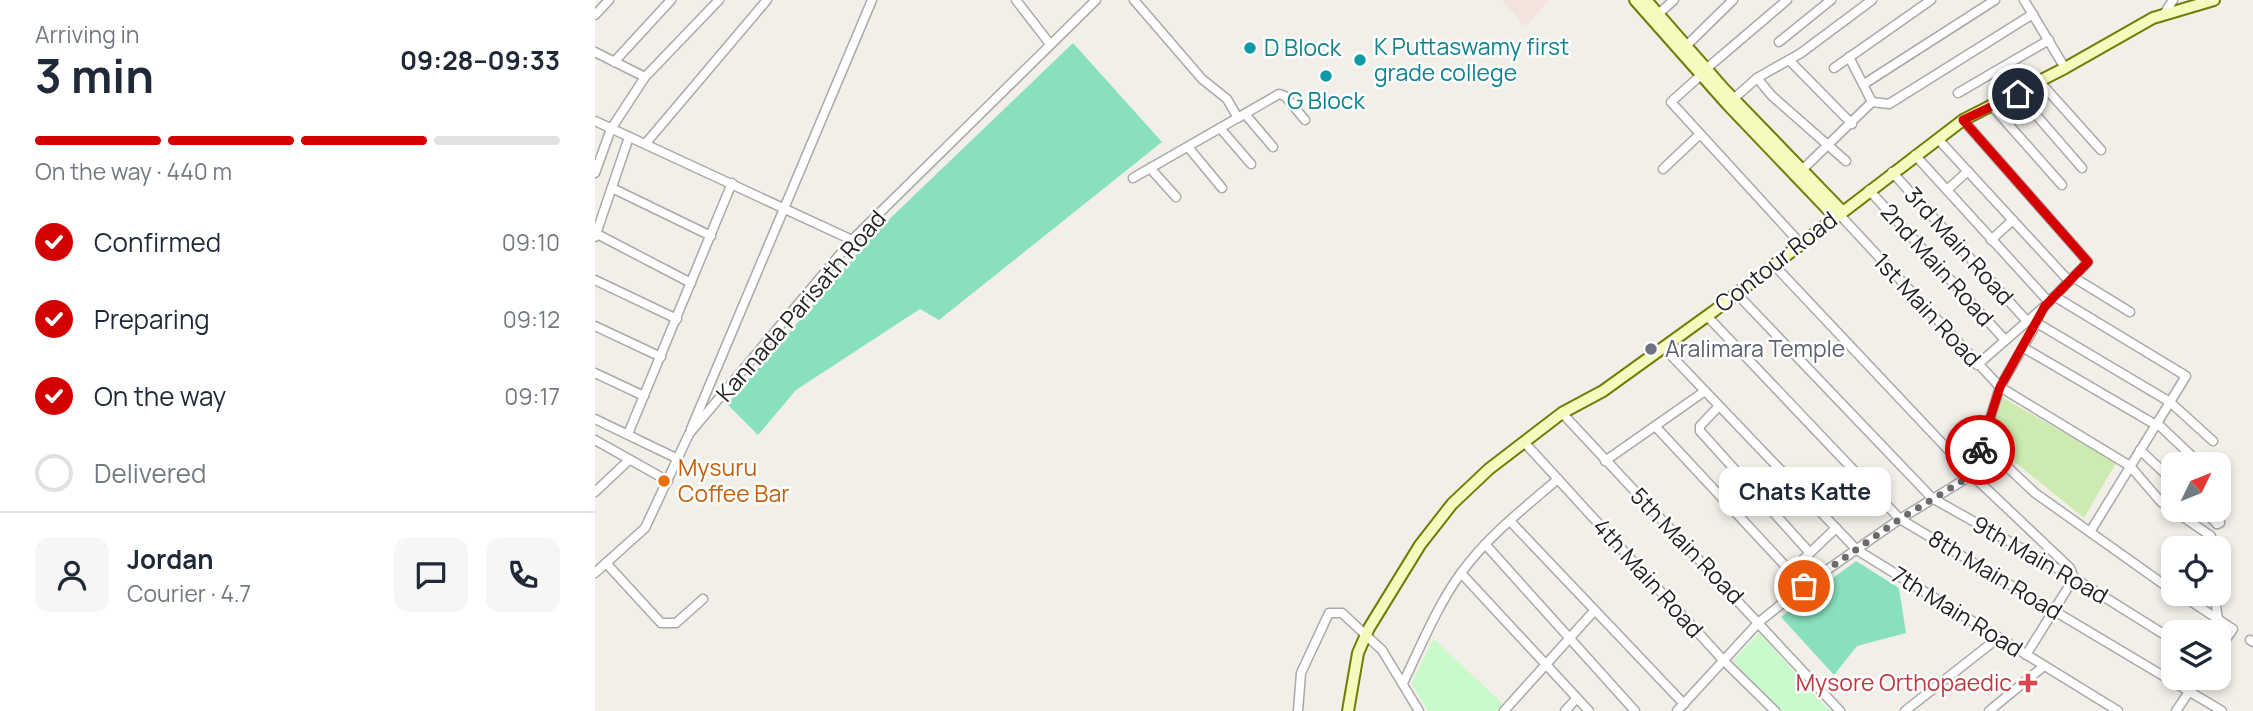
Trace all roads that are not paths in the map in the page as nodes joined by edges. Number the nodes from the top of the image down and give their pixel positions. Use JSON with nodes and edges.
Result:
{"nodes":[{"id":1,"x":609,"y":0,"type":"edge"},
{"id":2,"x":671,"y":0,"type":"edge"},
{"id":3,"x":719,"y":0,"type":"edge"},
{"id":4,"x":767,"y":0,"type":"edge"},
{"id":5,"x":872,"y":0,"type":"edge"},
{"id":6,"x":1016,"y":0,"type":"edge"},
{"id":7,"x":1096,"y":0,"type":"edge"},
{"id":8,"x":1135,"y":0,"type":"edge"},
{"id":9,"x":1635,"y":0,"type":"edge"},
{"id":10,"x":1646,"y":0,"type":"edge"},
{"id":11,"x":1674,"y":0,"type":"edge"},
{"id":12,"x":1733,"y":0,"type":"edge"},
{"id":13,"x":1787,"y":0,"type":"edge"},
{"id":14,"x":1831,"y":0,"type":"edge"},
{"id":15,"x":1872,"y":0,"type":"edge"},
{"id":16,"x":1931,"y":0,"type":"edge"},
{"id":17,"x":1995,"y":0,"type":"edge"},
{"id":18,"x":2024,"y":0,"type":"edge"},
{"id":19,"x":2173,"y":0,"type":"edge"},
{"id":20,"x":2214,"y":0,"type":"edge"},
{"id":21,"x":1658,"y":14,"type":"junction"},
{"id":22,"x":2033,"y":14,"type":"junction"},
{"id":23,"x":2164,"y":14,"type":"junction"},
{"id":24,"x":595,"y":15,"type":"edge"},
{"id":25,"x":2049,"y":40,"type":"junction"},
{"id":26,"x":1779,"y":42,"type":"dead end"},
{"id":27,"x":1049,"y":44,"type":"junction"},
{"id":28,"x":1683,"y":49,"type":"junction"},
{"id":29,"x":595,"y":52,"type":"edge"},
{"id":30,"x":1849,"y":57,"type":"junction"},
{"id":31,"x":1789,"y":60,"type":"junction"},
{"id":32,"x":614,"y":62,"type":"junction"},
{"id":33,"x":1834,"y":68,"type":"dead end"},
{"id":34,"x":2065,"y":68,"type":"junction"},
{"id":35,"x":1704,"y":72,"type":"junction"},
{"id":36,"x":645,"y":77,"type":"junction"},
{"id":37,"x":1757,"y":78,"type":"junction"},
{"id":38,"x":2040,"y":82,"type":"junction"},
{"id":39,"x":1864,"y":84,"type":"junction"},
{"id":40,"x":1958,"y":93,"type":"dead end"},
{"id":41,"x":2018,"y":94,"type":"junction"},
{"id":42,"x":1731,"y":102,"type":"junction"},
{"id":43,"x":1872,"y":102,"type":"junction"},
{"id":44,"x":1992,"y":106,"type":"junction"},
{"id":45,"x":1242,"y":116,"type":"junction"},
{"id":46,"x":1305,"y":120,"type":"dead end"},
{"id":47,"x":1963,"y":120,"type":"junction"},
{"id":48,"x":595,"y":121,"type":"edge"},
{"id":49,"x":1852,"y":124,"type":"junction"},
{"id":50,"x":1220,"y":128,"type":"junction"},
{"id":51,"x":611,"y":129,"type":"junction"},
{"id":52,"x":1700,"y":134,"type":"junction"},
{"id":53,"x":629,"y":137,"type":"junction"},
{"id":54,"x":1938,"y":138,"type":"junction"},
{"id":55,"x":646,"y":144,"type":"junction"},
{"id":56,"x":1829,"y":145,"type":"junction"},
{"id":57,"x":1188,"y":147,"type":"junction"},
{"id":58,"x":1273,"y":148,"type":"dead end"},
{"id":59,"x":2101,"y":150,"type":"dead end"},
{"id":60,"x":1915,"y":155,"type":"junction"},
{"id":61,"x":1846,"y":161,"type":"dead end"},
{"id":62,"x":1251,"y":164,"type":"dead end"},
{"id":63,"x":1150,"y":168,"type":"junction"},
{"id":64,"x":2082,"y":168,"type":"dead end"},
{"id":65,"x":1663,"y":169,"type":"dead end"},
{"id":66,"x":1802,"y":170,"type":"junction"},
{"id":67,"x":595,"y":172,"type":"edge"},
{"id":68,"x":1892,"y":172,"type":"junction"},
{"id":69,"x":1968,"y":172,"type":"junction"},
{"id":70,"x":1133,"y":178,"type":"dead end"},
{"id":71,"x":731,"y":183,"type":"junction"},
{"id":72,"x":2062,"y":186,"type":"dead end"},
{"id":73,"x":612,"y":188,"type":"junction"},
{"id":74,"x":1222,"y":188,"type":"dead end"},
{"id":75,"x":1868,"y":190,"type":"junction"},
{"id":76,"x":1947,"y":190,"type":"junction"},
{"id":77,"x":1176,"y":197,"type":"dead end"},
{"id":78,"x":783,"y":211,"type":"junction"},
{"id":79,"x":1838,"y":213,"type":"junction"},
{"id":80,"x":2013,"y":220,"type":"junction"},
{"id":81,"x":596,"y":236,"type":"edge"},
{"id":82,"x":711,"y":236,"type":"junction"},
{"id":83,"x":852,"y":240,"type":"junction"},
{"id":84,"x":1991,"y":240,"type":"junction"},
{"id":85,"x":1800,"y":243,"type":"junction"},
{"id":86,"x":1773,"y":264,"type":"junction"},
{"id":87,"x":2071,"y":279,"type":"junction"},
{"id":88,"x":595,"y":280,"type":"edge"},
{"id":89,"x":691,"y":283,"type":"junction"},
{"id":90,"x":1736,"y":293,"type":"junction"},
{"id":91,"x":2049,"y":301,"type":"junction"},
{"id":92,"x":2130,"y":312,"type":"dead end"},
{"id":93,"x":1707,"y":316,"type":"junction"},
{"id":94,"x":677,"y":318,"type":"junction"},
{"id":95,"x":2024,"y":322,"type":"junction"},
{"id":96,"x":2037,"y":323,"type":"junction"},
{"id":97,"x":595,"y":326,"type":"edge"},
{"id":98,"x":2032,"y":333,"type":"junction"},
{"id":99,"x":2005,"y":340,"type":"junction"},
{"id":100,"x":1663,"y":347,"type":"junction"},
{"id":101,"x":2024,"y":348,"type":"junction"},
{"id":102,"x":661,"y":357,"type":"junction"},
{"id":103,"x":1977,"y":365,"type":"junction"},
{"id":104,"x":595,"y":373,"type":"edge"},
{"id":105,"x":2000,"y":387,"type":"junction"},
{"id":106,"x":1705,"y":391,"type":"junction"},
{"id":107,"x":644,"y":396,"type":"junction"},
{"id":108,"x":2170,"y":402,"type":"junction"},
{"id":109,"x":1719,"y":406,"type":"junction"},
{"id":110,"x":1562,"y":413,"type":"junction"},
{"id":111,"x":595,"y":419,"type":"edge"},
{"id":112,"x":2156,"y":424,"type":"junction"},
{"id":113,"x":1655,"y":426,"type":"junction"},
{"id":114,"x":628,"y":434,"type":"junction"},
{"id":115,"x":689,"y":434,"type":"junction"},
{"id":116,"x":595,"y":440,"type":"edge"},
{"id":117,"x":2213,"y":441,"type":"dead end"},
{"id":118,"x":1524,"y":442,"type":"junction"},
{"id":119,"x":1982,"y":443,"type":"junction"},
{"id":120,"x":2140,"y":450,"type":"junction"},
{"id":121,"x":2187,"y":452,"type":"edge"},
{"id":122,"x":629,"y":460,"type":"junction"},
{"id":123,"x":678,"y":460,"type":"junction"},
{"id":124,"x":1605,"y":461,"type":"junction"},
{"id":125,"x":2130,"y":466,"type":"junction"},
{"id":126,"x":1777,"y":467,"type":"junction"},
{"id":127,"x":2161,"y":470,"type":"edge"},
{"id":128,"x":1972,"y":475,"type":"junction"},
{"id":129,"x":595,"y":477,"type":"edge"},
{"id":130,"x":1558,"y":479,"type":"junction"},
{"id":131,"x":668,"y":481,"type":"junction"},
{"id":132,"x":603,"y":485,"type":"junction"},
{"id":133,"x":1752,"y":491,"type":"junction"},
{"id":134,"x":595,"y":492,"type":"edge"},
{"id":135,"x":1932,"y":498,"type":"junction"},
{"id":136,"x":1732,"y":509,"type":"junction"},
{"id":137,"x":1900,"y":519,"type":"junction"},
{"id":138,"x":1510,"y":521,"type":"junction"},
{"id":139,"x":1836,"y":528,"type":"junction"},
{"id":140,"x":2090,"y":531,"type":"junction"},
{"id":141,"x":2211,"y":536,"type":"edge"},
{"id":142,"x":1485,"y":544,"type":"junction"},
{"id":143,"x":1857,"y":550,"type":"junction"},
{"id":144,"x":1810,"y":553,"type":"junction"},
{"id":145,"x":606,"y":563,"type":"junction"},
{"id":146,"x":1791,"y":571,"type":"junction"},
{"id":147,"x":595,"y":573,"type":"edge"},
{"id":148,"x":1461,"y":573,"type":"junction"},
{"id":149,"x":2074,"y":578,"type":"junction"},
{"id":150,"x":2161,"y":581,"type":"edge"},
{"id":151,"x":1804,"y":586,"type":"junction"},
{"id":152,"x":702,"y":599,"type":"dead end"},
{"id":153,"x":2198,"y":606,"type":"edge"},
{"id":154,"x":2216,"y":606,"type":"edge"},
{"id":155,"x":2054,"y":610,"type":"junction"},
{"id":156,"x":1594,"y":611,"type":"junction"},
{"id":157,"x":2218,"y":619,"type":"joint"},
{"id":158,"x":1759,"y":622,"type":"junction"},
{"id":159,"x":2161,"y":632,"type":"edge"},
{"id":160,"x":1366,"y":634,"type":"junction"},
{"id":161,"x":1570,"y":638,"type":"junction"},
{"id":162,"x":1999,"y":638,"type":"junction"},
{"id":163,"x":2026,"y":655,"type":"junction"},
{"id":164,"x":1724,"y":661,"type":"junction"},
{"id":165,"x":1546,"y":665,"type":"junction"},
{"id":166,"x":2043,"y":666,"type":"junction"},
{"id":167,"x":1403,"y":683,"type":"junction"},
{"id":168,"x":2190,"y":691,"type":"junction"},
{"id":169,"x":1577,"y":698,"type":"junction"},
{"id":170,"x":1684,"y":704,"type":"junction"},
{"id":171,"x":1298,"y":711,"type":"edge"},
{"id":172,"x":1349,"y":711,"type":"edge"},
{"id":173,"x":1419,"y":711,"type":"edge"},
{"id":174,"x":1504,"y":711,"type":"edge"},
{"id":175,"x":1565,"y":711,"type":"edge"},
{"id":176,"x":1589,"y":711,"type":"edge"},
{"id":177,"x":1635,"y":711,"type":"edge"},
{"id":178,"x":1677,"y":711,"type":"edge"},
{"id":179,"x":1775,"y":711,"type":"edge"},
{"id":180,"x":1840,"y":711,"type":"edge"},
{"id":181,"x":1905,"y":711,"type":"edge"},
{"id":182,"x":1990,"y":711,"type":"edge"},
{"id":183,"x":2118,"y":711,"type":"edge"},
{"id":184,"x":2176,"y":711,"type":"edge"},
{"id":185,"x":2222,"y":711,"type":"edge"}],
"edges":[{"from":1,"to":24,"type":"street"},
{"from":2,"to":32,"type":"street"},
{"from":3,"to":36,"type":"street"},
{"from":4,"to":55,"type":"street"},
{"from":5,"to":78,"type":"street"},
{"from":6,"to":27,"type":"street"},
{"from":7,"to":27,"type":"street","name":"Kannada Parisath Road"},
{"from":8,"to":45,"type":"street"},
{"from":9,"to":28,"type":"main road"},
{"from":10,"to":21,"type":"main road"},
{"from":11,"to":21,"type":"street"},
{"from":12,"to":28,"type":"street"},
{"from":13,"to":35,"type":"street"},
{"from":14,"to":26,"type":"street"},
{"from":15,"to":31,"type":"street"},
{"from":16,"to":30,"type":"street"},
{"from":17,"to":39,"type":"street"},
{"from":18,"to":22,"type":"street"},
{"from":19,"to":23,"type":"street"},
{"from":20,"to":23,"type":"main road","name":"Contour Road"},
{"from":21,"to":28,"type":"main road"},
{"from":22,"to":25,"type":"street"},
{"from":22,"to":43,"type":"street"},
{"from":23,"to":34,"type":"main road","name":"Contour Road"},
{"from":25,"to":34,"type":"street"},
{"from":25,"to":40,"type":"street"},
{"from":27,"to":83,"type":"street","name":"Kannada Parisath Road"},
{"from":28,"to":35,"type":"main road"},
{"from":29,"to":32,"type":"street"},
{"from":30,"to":33,"type":"street"},
{"from":30,"to":39,"type":"street"},
{"from":31,"to":37,"type":"street"},
{"from":31,"to":49,"type":"street"},
{"from":32,"to":36,"type":"street"},
{"from":34,"to":38,"type":"main road","name":"Contour Road"},
{"from":35,"to":42,"type":"main road"},
{"from":35,"to":52,"type":"street"},
{"from":36,"to":51,"type":"street"},
{"from":37,"to":42,"type":"street"},
{"from":37,"to":56,"type":"street"},
{"from":38,"to":41,"type":"main road","name":"Contour Road"},
{"from":38,"to":59,"type":"street"},
{"from":39,"to":43,"type":"street"},
{"from":41,"to":44,"type":"main road","name":"Contour Road"},
{"from":41,"to":64,"type":"street"},
{"from":42,"to":66,"type":"main road"},
{"from":42,"to":79,"type":"main road"},
{"from":43,"to":49,"type":"street"},
{"from":44,"to":47,"type":"main road","name":"Contour Road"},
{"from":44,"to":72,"type":"street"},
{"from":45,"to":46,"type":"street"},
{"from":45,"to":50,"type":"street"},
{"from":45,"to":58,"type":"street"},
{"from":47,"to":54,"type":"main road","name":"Contour Road"},
{"from":47,"to":87,"type":"street"},
{"from":48,"to":51,"type":"street"},
{"from":49,"to":56,"type":"street"},
{"from":50,"to":57,"type":"street"},
{"from":50,"to":62,"type":"street"},
{"from":51,"to":53,"type":"street"},
{"from":51,"to":67,"type":"street"},
{"from":52,"to":65,"type":"street"},
{"from":52,"to":85,"type":"street"},
{"from":53,"to":55,"type":"street"},
{"from":53,"to":73,"type":"street"},
{"from":54,"to":60,"type":"main road","name":"Contour Road"},
{"from":54,"to":69,"type":"street"},
{"from":55,"to":71,"type":"street"},
{"from":56,"to":61,"type":"street"},
{"from":56,"to":66,"type":"street"},
{"from":57,"to":63,"type":"street"},
{"from":57,"to":74,"type":"street"},
{"from":60,"to":68,"type":"main road","name":"Contour Road"},
{"from":60,"to":76,"type":"street"},
{"from":63,"to":70,"type":"street"},
{"from":63,"to":77,"type":"street"},
{"from":66,"to":79,"type":"main road"},
{"from":68,"to":75,"type":"main road","name":"Contour Road"},
{"from":68,"to":95,"type":"street","name":"3rd Main Road"},
{"from":69,"to":76,"type":"street"},
{"from":69,"to":80,"type":"street"},
{"from":71,"to":78,"type":"street"},
{"from":71,"to":82,"type":"street"},
{"from":73,"to":81,"type":"street"},
{"from":73,"to":82,"type":"street"},
{"from":75,"to":79,"type":"main road","name":"Contour Road"},
{"from":75,"to":99,"type":"street","name":"2nd Main Road"},
{"from":76,"to":84,"type":"street"},
{"from":78,"to":83,"type":"street"},
{"from":78,"to":115,"type":"street"},
{"from":79,"to":85,"type":"main road","name":"Contour Road"},
{"from":79,"to":103,"type":"street","name":"1st Main Road"},
{"from":80,"to":84,"type":"street"},
{"from":80,"to":87,"type":"street"},
{"from":81,"to":89,"type":"street"},
{"from":82,"to":89,"type":"street"},
{"from":83,"to":115,"type":"street","name":"Kannada Parisath Road"},
{"from":84,"to":91,"type":"street"},
{"from":85,"to":86,"type":"main road","name":"Contour Road"},
{"from":86,"to":90,"type":"main road","name":"Contour Road"},
{"from":86,"to":128,"type":"street"},
{"from":87,"to":91,"type":"street"},
{"from":87,"to":92,"type":"street"},
{"from":88,"to":94,"type":"street"},
{"from":89,"to":94,"type":"street"},
{"from":90,"to":93,"type":"main road","name":"Contour Road"},
{"from":90,"to":135,"type":"street","name":"9th Main Road"},
{"from":91,"to":95,"type":"street"},
{"from":91,"to":96,"type":"street"},
{"from":91,"to":108,"type":"street"},
{"from":93,"to":100,"type":"main road","name":"Contour Road"},
{"from":93,"to":137,"type":"street","name":"8th Main Road"},
{"from":94,"to":102,"type":"street"},
{"from":95,"to":98,"type":"street","name":"3rd Main Road"},
{"from":95,"to":99,"type":"street"},
{"from":96,"to":98,"type":"street"},
{"from":96,"to":108,"type":"street"},
{"from":97,"to":102,"type":"street"},
{"from":98,"to":101,"type":"street"},
{"from":99,"to":103,"type":"street"},
{"from":100,"to":106,"type":"street","name":"7th Main Road"},
{"from":100,"to":110,"type":"main road","name":"Contour Road"},
{"from":101,"to":105,"type":"street"},
{"from":101,"to":112,"type":"street"},
{"from":102,"to":107,"type":"street"},
{"from":103,"to":105,"type":"street","name":"1st Main Road"},
{"from":104,"to":107,"type":"street"},
{"from":105,"to":119,"type":"street"},
{"from":105,"to":125,"type":"street","name":"1st Main Road"},
{"from":106,"to":109,"type":"street","name":"7th Main Road"},
{"from":106,"to":113,"type":"street"},
{"from":107,"to":114,"type":"street"},
{"from":108,"to":112,"type":"street"},
{"from":108,"to":117,"type":"street"},
{"from":109,"to":126,"type":"street","name":"7th Main Road"},
{"from":109,"to":133,"type":"street"},
{"from":110,"to":118,"type":"main road","name":"Contour Road"},
{"from":110,"to":124,"type":"street","name":"5th Main Road"},
{"from":111,"to":114,"type":"street"},
{"from":112,"to":120,"type":"street"},
{"from":112,"to":121,"type":"street"},
{"from":113,"to":124,"type":"street"},
{"from":113,"to":136,"type":"street"},
{"from":114,"to":123,"type":"street"},
{"from":115,"to":123,"type":"street","name":"Kannada Parisath Road"},
{"from":116,"to":122,"type":"street"},
{"from":118,"to":130,"type":"street","name":"4th Main Road"},
{"from":118,"to":160,"type":"main road","name":"Contour Road"},
{"from":119,"to":128,"type":"street"},
{"from":119,"to":140,"type":"street"},
{"from":120,"to":125,"type":"street"},
{"from":120,"to":127,"type":"street"},
{"from":122,"to":131,"type":"street"},
{"from":122,"to":132,"type":"street"},
{"from":123,"to":131,"type":"street","name":"Kannada Parisath Road"},
{"from":124,"to":158,"type":"street","name":"5th Main Road"},
{"from":125,"to":140,"type":"street"},
{"from":125,"to":141,"type":"street","name":"1st Main Road"},
{"from":126,"to":133,"type":"street"},
{"from":126,"to":139,"type":"street","name":"7th Main Road"},
{"from":128,"to":135,"type":"street"},
{"from":128,"to":149,"type":"street"},
{"from":129,"to":132,"type":"street"},
{"from":130,"to":138,"type":"street"},
{"from":130,"to":164,"type":"street","name":"4th Main Road"},
{"from":131,"to":145,"type":"street","name":"Kannada Parisath Road"},
{"from":132,"to":134,"type":"street"},
{"from":133,"to":136,"type":"street"},
{"from":133,"to":144,"type":"street"},
{"from":135,"to":137,"type":"street"},
{"from":135,"to":149,"type":"street","name":"9th Main Road"},
{"from":136,"to":146,"type":"street"},
{"from":137,"to":143,"type":"street"},
{"from":137,"to":155,"type":"street","name":"8th Main Road"},
{"from":138,"to":142,"type":"street"},
{"from":138,"to":156,"type":"street"},
{"from":139,"to":143,"type":"street","name":"7th Main Road"},
{"from":139,"to":144,"type":"street"},
{"from":140,"to":150,"type":"street"},
{"from":142,"to":148,"type":"street"},
{"from":142,"to":161,"type":"street"},
{"from":143,"to":151,"type":"street"},
{"from":143,"to":162,"type":"street","name":"7th Main Road"},
{"from":144,"to":146,"type":"street"},
{"from":145,"to":147,"type":"street","name":"Kannada Parisath Road"},
{"from":145,"to":152,"type":"street"},
{"from":146,"to":151,"type":"street"},
{"from":148,"to":165,"type":"street"},
{"from":148,"to":167,"type":"street"},
{"from":149,"to":155,"type":"street"},
{"from":149,"to":159,"type":"street","name":"9th Main Road"},
{"from":151,"to":158,"type":"street"},
{"from":153,"to":157,"type":"street"},
{"from":154,"to":157,"type":"street"},
{"from":155,"to":163,"type":"street"},
{"from":155,"to":168,"type":"street","name":"8th Main Road"},
{"from":156,"to":161,"type":"street"},
{"from":156,"to":170,"type":"street"},
{"from":158,"to":164,"type":"street"},
{"from":158,"to":180,"type":"street","name":"5th Main Road"},
{"from":160,"to":167,"type":"street"},
{"from":160,"to":171,"type":"street"},
{"from":160,"to":172,"type":"main road","name":"Contour Road"},
{"from":161,"to":165,"type":"street"},
{"from":161,"to":177,"type":"street"},
{"from":162,"to":163,"type":"street","name":"7th Main Road"},
{"from":162,"to":181,"type":"street"},
{"from":163,"to":166,"type":"street","name":"7th Main Road"},
{"from":164,"to":170,"type":"street"},
{"from":164,"to":179,"type":"street","name":"4th Main Road"},
{"from":165,"to":169,"type":"street"},
{"from":165,"to":174,"type":"street"},
{"from":166,"to":182,"type":"street"},
{"from":166,"to":183,"type":"street","name":"7th Main Road"},
{"from":167,"to":173,"type":"street"},
{"from":168,"to":184,"type":"street"},
{"from":168,"to":185,"type":"street","name":"8th Main Road"},
{"from":169,"to":175,"type":"street"},
{"from":169,"to":176,"type":"street"},
{"from":170,"to":178,"type":"street"}]}
